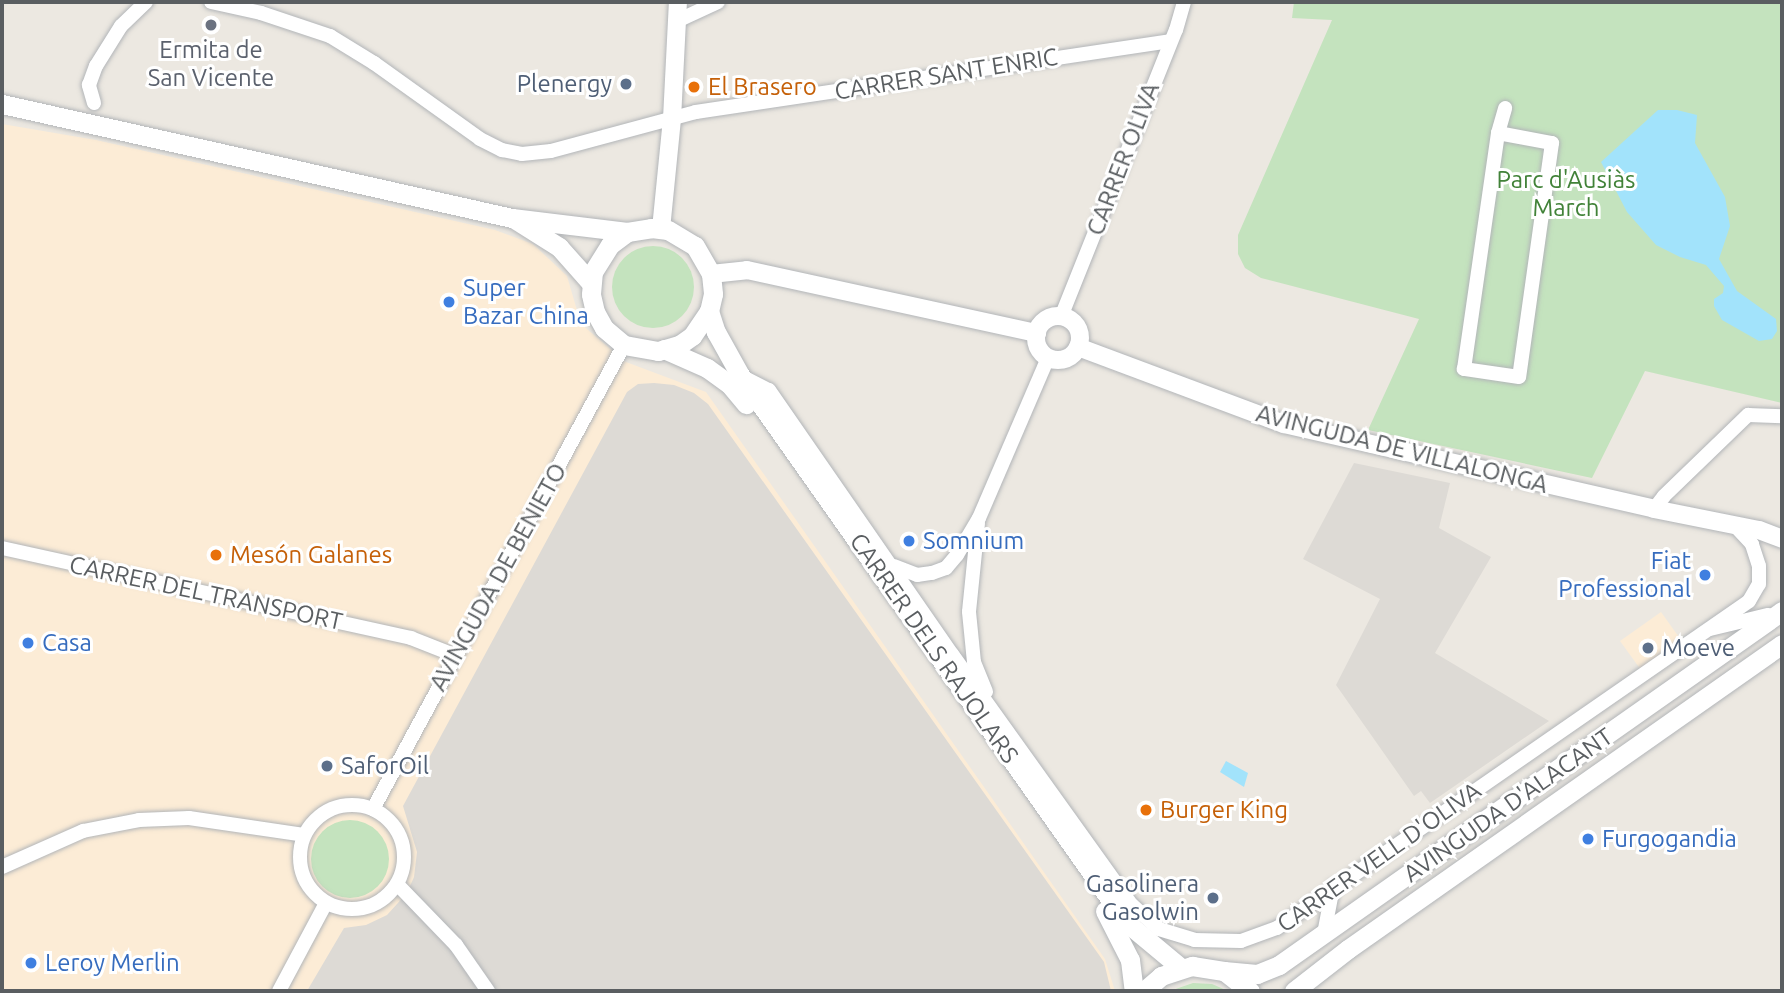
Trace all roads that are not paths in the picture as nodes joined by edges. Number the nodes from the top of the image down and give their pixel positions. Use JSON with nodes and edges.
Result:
{"nodes":[{"id":1,"x":146,"y":2,"type":"edge"},
{"id":2,"x":211,"y":2,"type":"edge"},
{"id":3,"x":678,"y":2,"type":"edge"},
{"id":4,"x":718,"y":2,"type":"edge"},
{"id":5,"x":1184,"y":2,"type":"edge"},
{"id":6,"x":677,"y":21,"type":"junction"},
{"id":7,"x":1170,"y":41,"type":"junction"},
{"id":8,"x":94,"y":103,"type":"dead end"},
{"id":9,"x":2,"y":104,"type":"edge"},
{"id":10,"x":1505,"y":108,"type":"dead end"},
{"id":11,"x":672,"y":119,"type":"junction"},
{"id":12,"x":1498,"y":133,"type":"junction"},
{"id":13,"x":512,"y":218,"type":"junction"},
{"id":14,"x":661,"y":229,"type":"junction"},
{"id":15,"x":627,"y":232,"type":"junction"},
{"id":16,"x":711,"y":274,"type":"junction"},
{"id":17,"x":591,"y":283,"type":"junction"},
{"id":18,"x":709,"y":311,"type":"junction"},
{"id":19,"x":1061,"y":317,"type":"junction"},
{"id":20,"x":1037,"y":333,"type":"junction"},
{"id":21,"x":624,"y":345,"type":"junction"},
{"id":22,"x":1078,"y":347,"type":"junction"},
{"id":23,"x":664,"y":349,"type":"junction"},
{"id":24,"x":1048,"y":358,"type":"junction"},
{"id":25,"x":740,"y":375,"type":"junction"},
{"id":26,"x":1782,"y":416,"type":"edge"},
{"id":27,"x":1654,"y":509,"type":"junction"},
{"id":28,"x":979,"y":518,"type":"junction"},
{"id":29,"x":1734,"y":525,"type":"junction"},
{"id":30,"x":1782,"y":538,"type":"edge"},
{"id":31,"x":2,"y":548,"type":"edge"},
{"id":32,"x":890,"y":564,"type":"junction"},
{"id":33,"x":1782,"y":611,"type":"edge"},
{"id":34,"x":1709,"y":629,"type":"junction"},
{"id":35,"x":1782,"y":644,"type":"edge"},
{"id":36,"x":454,"y":655,"type":"junction"},
{"id":37,"x":999,"y":719,"type":"junction"},
{"id":38,"x":373,"y":809,"type":"junction"},
{"id":39,"x":304,"y":835,"type":"junction"},
{"id":40,"x":2,"y":867,"type":"edge"},
{"id":41,"x":397,"y":884,"type":"junction"},
{"id":42,"x":1333,"y":887,"type":"junction"},
{"id":43,"x":326,"y":903,"type":"junction"},
{"id":44,"x":1324,"y":934,"type":"junction"},
{"id":45,"x":1181,"y":968,"type":"junction"},
{"id":46,"x":1224,"y":971,"type":"junction"},
{"id":47,"x":279,"y":991,"type":"edge"},
{"id":48,"x":488,"y":991,"type":"edge"},
{"id":49,"x":1134,"y":991,"type":"edge"},
{"id":50,"x":1144,"y":991,"type":"edge"},
{"id":51,"x":1250,"y":991,"type":"edge"},
{"id":52,"x":1294,"y":991,"type":"edge"}],
"edges":[{"from":1,"to":8,"type":"street"},
{"from":2,"to":11,"type":"street","name":"CARRER SANT ENRIC"},
{"from":3,"to":6,"type":"street"},
{"from":4,"to":6,"type":"street"},
{"from":5,"to":7,"type":"street","name":"CARRER OLIVA"},
{"from":6,"to":11,"type":"street"},
{"from":7,"to":11,"type":"street","name":"CARRER SANT ENRIC"},
{"from":7,"to":19,"type":"street","name":"CARRER OLIVA"},
{"from":9,"to":13,"type":"main road"},
{"from":10,"to":12,"type":"street"},
{"from":11,"to":14,"type":"street"},
{"from":12,"to":12,"type":"street"},
{"from":13,"to":15,"type":"main road"},
{"from":13,"to":17,"type":"main road"},
{"from":14,"to":15,"type":"main road"},
{"from":14,"to":16,"type":"main road"},
{"from":15,"to":17,"type":"main road"},
{"from":16,"to":18,"type":"main road"},
{"from":16,"to":20,"type":"street"},
{"from":17,"to":21,"type":"main road"},
{"from":18,"to":23,"type":"main road"},
{"from":18,"to":25,"type":"main road","name":"CARRER DELS RAJOLARS"},
{"from":19,"to":20,"type":"street"},
{"from":19,"to":22,"type":"street"},
{"from":20,"to":24,"type":"street"},
{"from":21,"to":23,"type":"main road"},
{"from":21,"to":36,"type":"street","name":"AVINGUDA DE BENIETO"},
{"from":22,"to":24,"type":"street"},
{"from":22,"to":27,"type":"street","name":"AVINGUDA DE VILLALONGA"},
{"from":23,"to":49,"type":"main road","name":"CARRER DELS RAJOLARS"},
{"from":24,"to":28,"type":"street"},
{"from":25,"to":32,"type":"street","name":"CARRER VELL D'OLIVA"},
{"from":25,"to":45,"type":"main road","name":"CARRER DELS RAJOLARS"},
{"from":26,"to":27,"type":"street"},
{"from":27,"to":29,"type":"street","name":"AVINGUDA DE VILLALONGA"},
{"from":28,"to":32,"type":"street"},
{"from":28,"to":37,"type":"street"},
{"from":29,"to":30,"type":"street","name":"AVINGUDA DE VILLALONGA"},
{"from":29,"to":34,"type":"street","name":"CARRER VELL D'OLIVA"},
{"from":31,"to":36,"type":"street","name":"CARRER DEL TRANSPORT"},
{"from":32,"to":37,"type":"street","name":"CARRER VELL D'OLIVA"},
{"from":33,"to":34,"type":"street","name":"CARRER VELL D'OLIVA"},
{"from":33,"to":44,"type":"main road","name":"AVINGUDA D'ALACANT"},
{"from":34,"to":42,"type":"street","name":"CARRER VELL D'OLIVA"},
{"from":35,"to":52,"type":"main road","name":"AVINGUDA D'ALACANT"},
{"from":36,"to":38,"type":"street","name":"AVINGUDA DE BENIETO"},
{"from":37,"to":42,"type":"street","name":"CARRER VELL D'OLIVA"},
{"from":38,"to":39,"type":"street"},
{"from":38,"to":41,"type":"street"},
{"from":39,"to":40,"type":"street"},
{"from":39,"to":43,"type":"street"},
{"from":41,"to":43,"type":"street"},
{"from":41,"to":48,"type":"street"},
{"from":42,"to":44,"type":"street"},
{"from":43,"to":47,"type":"street"},
{"from":44,"to":46,"type":"main road","name":"AVINGUDA D'ALACANT"},
{"from":45,"to":46,"type":"main road","name":"AVINGUDA D'ALACANT"},
{"from":45,"to":50,"type":"main road"},
{"from":46,"to":51,"type":"main road"}]}
